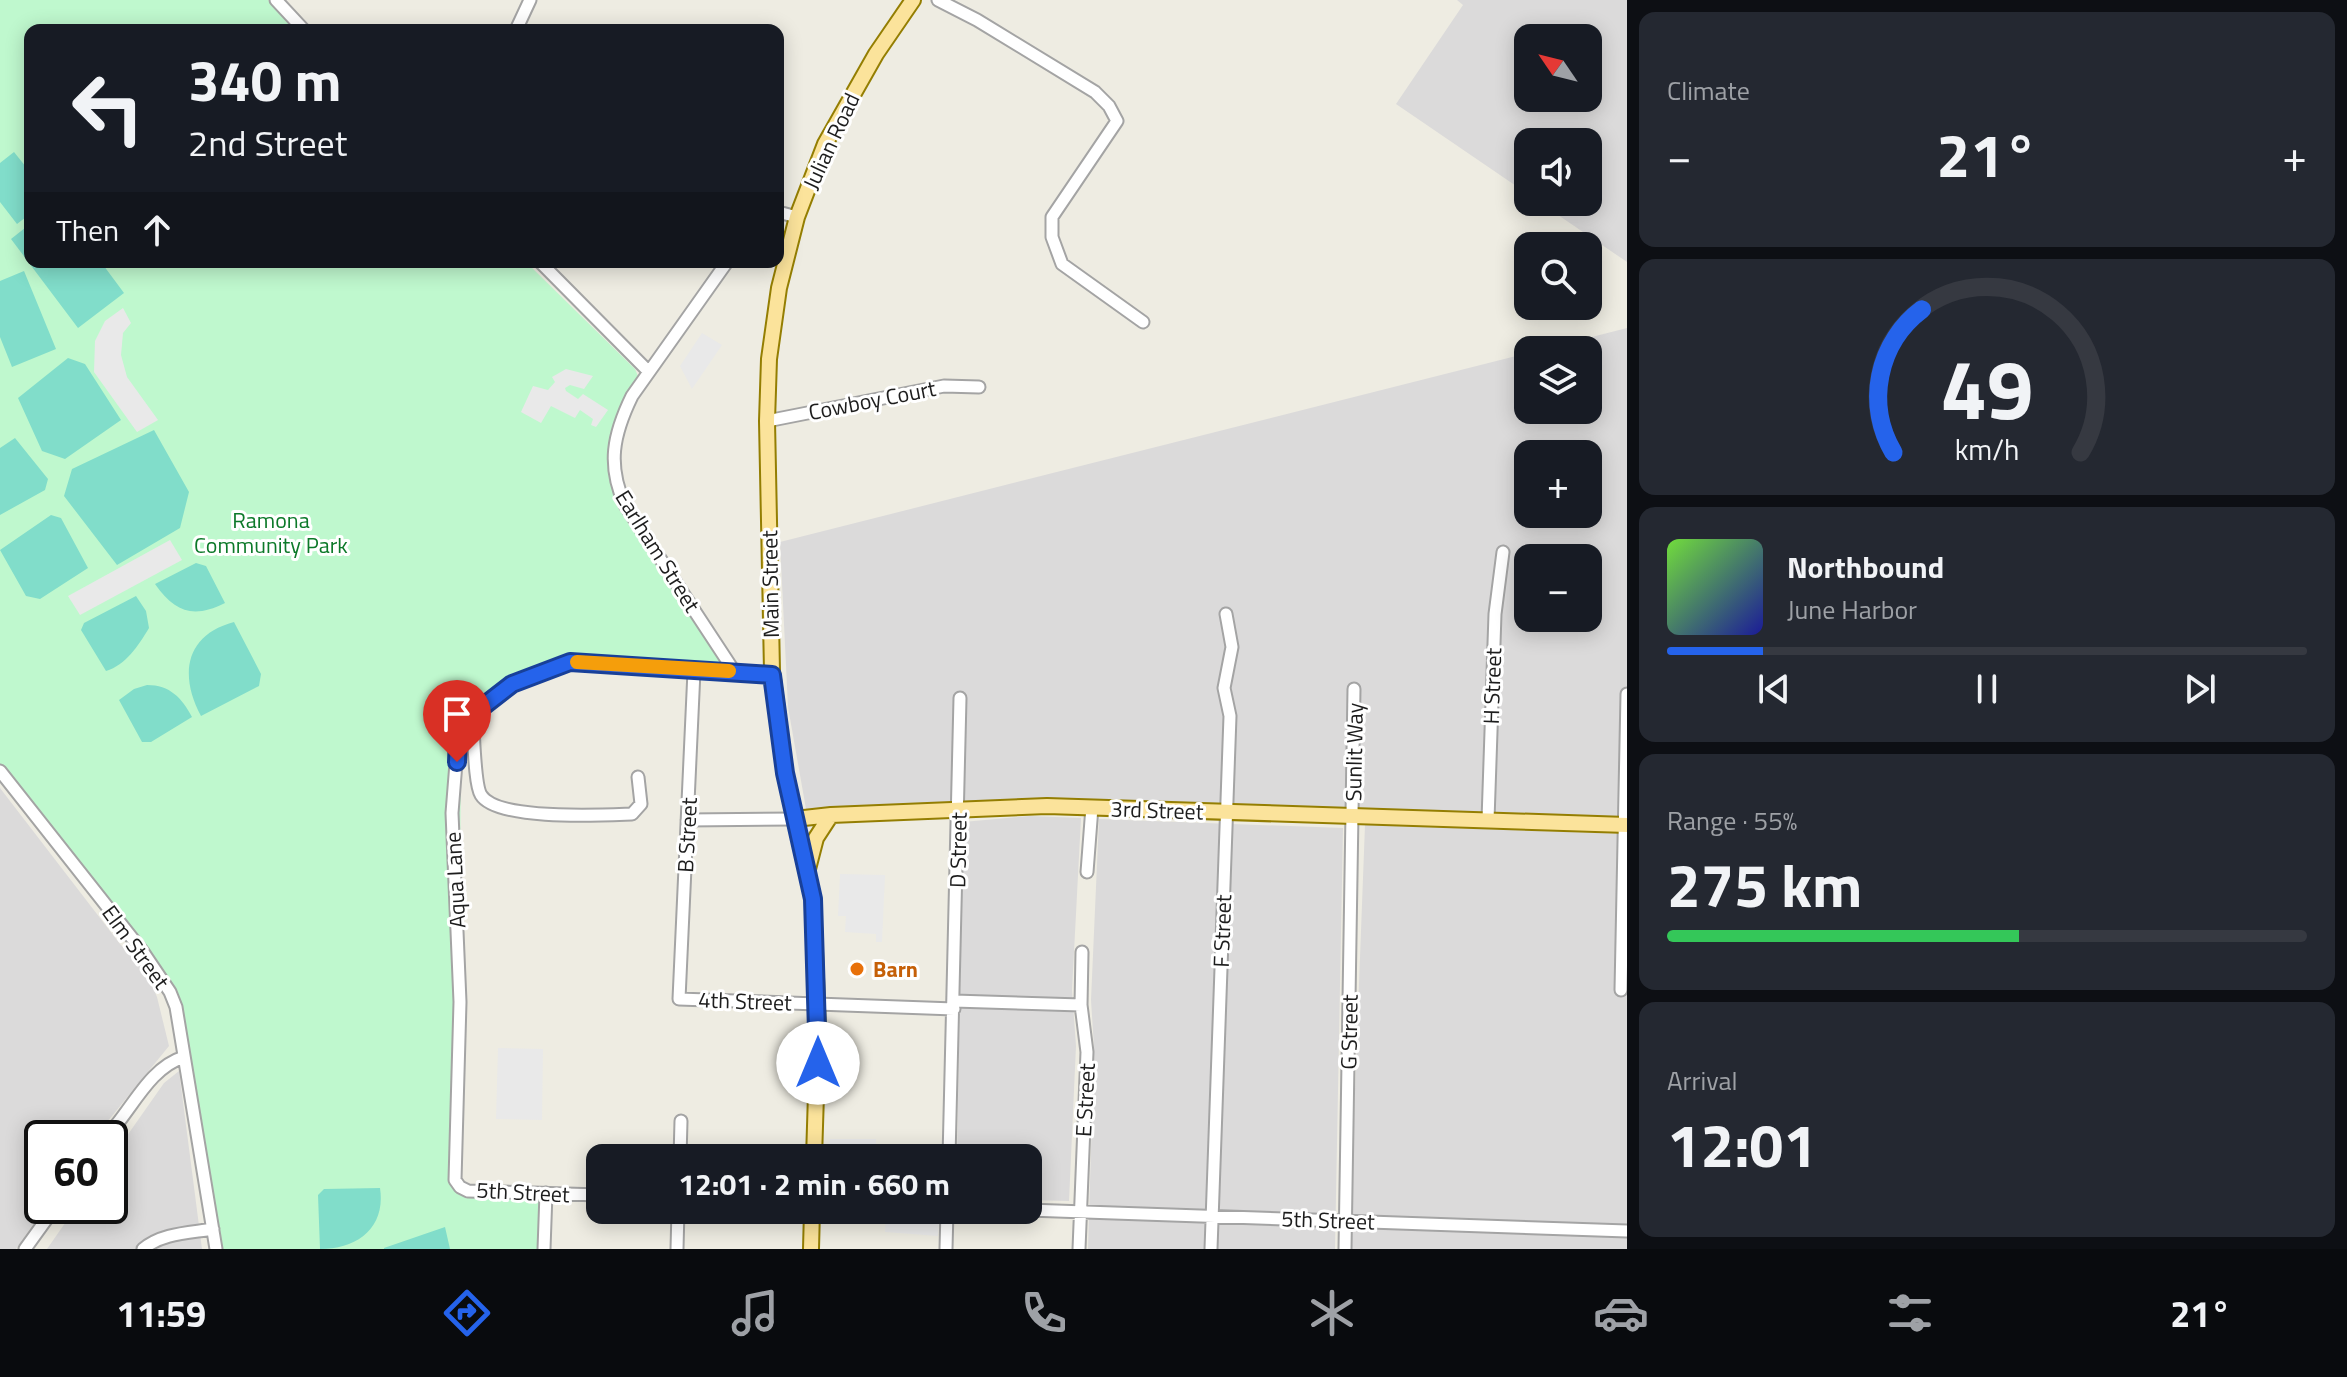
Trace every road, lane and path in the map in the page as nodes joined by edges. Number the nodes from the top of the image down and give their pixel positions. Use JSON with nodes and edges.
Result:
{"nodes":[{"id":1,"x":276,"y":0,"type":"edge"},
{"id":2,"x":530,"y":0,"type":"edge"},
{"id":3,"x":913,"y":0,"type":"edge"},
{"id":4,"x":938,"y":0,"type":"edge"},
{"id":5,"x":298,"y":24,"type":"edge"},
{"id":6,"x":519,"y":24,"type":"edge"},
{"id":7,"x":784,"y":214,"type":"edge"},
{"id":8,"x":797,"y":217,"type":"junction"},
{"id":9,"x":546,"y":268,"type":"edge"},
{"id":10,"x":723,"y":268,"type":"edge"},
{"id":11,"x":1143,"y":322,"type":"dead end"},
{"id":12,"x":649,"y":372,"type":"junction"},
{"id":13,"x":979,"y":387,"type":"dead end"},
{"id":14,"x":767,"y":421,"type":"junction"},
{"id":15,"x":767,"y":486,"type":"joint"},
{"id":16,"x":1503,"y":552,"type":"dead end"},
{"id":17,"x":1226,"y":614,"type":"dead end"},
{"id":18,"x":694,"y":671,"type":"junction"},
{"id":19,"x":734,"y":671,"type":"junction"},
{"id":20,"x":772,"y":675,"type":"junction"},
{"id":21,"x":1354,"y":689,"type":"dead end"},
{"id":22,"x":1627,"y":694,"type":"edge"},
{"id":23,"x":960,"y":698,"type":"dead end"},
{"id":24,"x":472,"y":715,"type":"junction"},
{"id":25,"x":0,"y":771,"type":"edge"},
{"id":26,"x":638,"y":777,"type":"dead end"},
{"id":27,"x":1092,"y":807,"type":"junction"},
{"id":28,"x":959,"y":810,"type":"junction"},
{"id":29,"x":1226,"y":812,"type":"junction"},
{"id":30,"x":831,"y":815,"type":"junction"},
{"id":31,"x":1353,"y":815,"type":"junction"},
{"id":32,"x":795,"y":819,"type":"junction"},
{"id":33,"x":687,"y":820,"type":"junction"},
{"id":34,"x":1488,"y":820,"type":"junction"},
{"id":35,"x":1625,"y":825,"type":"edge"},
{"id":36,"x":807,"y":871,"type":"junction"},
{"id":37,"x":1087,"y":872,"type":"dead end"},
{"id":38,"x":1082,"y":952,"type":"dead end"},
{"id":39,"x":1621,"y":990,"type":"dead end"},
{"id":40,"x":679,"y":999,"type":"joint"},
{"id":41,"x":818,"y":1004,"type":"junction"},
{"id":42,"x":954,"y":1005,"type":"junction"},
{"id":43,"x":1081,"y":1005,"type":"junction"},
{"id":44,"x":184,"y":1057,"type":"junction"},
{"id":45,"x":119,"y":1120,"type":"edge"},
{"id":46,"x":681,"y":1121,"type":"dead end"},
{"id":47,"x":680,"y":1144,"type":"edge"},
{"id":48,"x":814,"y":1144,"type":"edge"},
{"id":49,"x":949,"y":1144,"type":"edge"},
{"id":50,"x":455,"y":1174,"type":"joint"},
{"id":51,"x":546,"y":1193,"type":"junction"},
{"id":52,"x":586,"y":1194,"type":"edge"},
{"id":53,"x":1042,"y":1211,"type":"edge"},
{"id":54,"x":1080,"y":1212,"type":"junction"},
{"id":55,"x":1212,"y":1216,"type":"junction"},
{"id":56,"x":1345,"y":1220,"type":"junction"},
{"id":57,"x":43,"y":1224,"type":"edge"},
{"id":58,"x":678,"y":1224,"type":"edge"},
{"id":59,"x":812,"y":1224,"type":"edge"},
{"id":60,"x":947,"y":1224,"type":"edge"},
{"id":61,"x":213,"y":1229,"type":"junction"},
{"id":62,"x":1627,"y":1231,"type":"edge"},
{"id":63,"x":25,"y":1249,"type":"edge"},
{"id":64,"x":143,"y":1249,"type":"edge"},
{"id":65,"x":216,"y":1249,"type":"edge"},
{"id":66,"x":544,"y":1249,"type":"edge"},
{"id":67,"x":677,"y":1249,"type":"edge"},
{"id":68,"x":811,"y":1249,"type":"edge"},
{"id":69,"x":946,"y":1249,"type":"edge"},
{"id":70,"x":1079,"y":1249,"type":"edge"},
{"id":71,"x":1211,"y":1249,"type":"edge"},
{"id":72,"x":1345,"y":1249,"type":"edge"}],
"edges":[{"from":1,"to":5,"type":"street"},
{"from":2,"to":6,"type":"street"},
{"from":3,"to":8,"type":"main road","name":"Julian Road"},
{"from":4,"to":11,"type":"street"},
{"from":7,"to":8,"type":"street"},
{"from":8,"to":14,"type":"main road","name":"Julian Road"},
{"from":9,"to":12,"type":"street"},
{"from":10,"to":12,"type":"street","name":"Earlham Street"},
{"from":12,"to":19,"type":"street","name":"Earlham Street"},
{"from":13,"to":14,"type":"street","name":"Cowboy Court"},
{"from":14,"to":15,"type":"main road","name":"Julian Road"},
{"from":15,"to":20,"type":"main road","name":"Main Street"},
{"from":16,"to":34,"type":"street","name":"H Street"},
{"from":17,"to":29,"type":"street","name":"F Street"},
{"from":18,"to":19,"type":"street","name":"Aqua Lane"},
{"from":18,"to":24,"type":"street","name":"Aqua Lane"},
{"from":18,"to":33,"type":"street","name":"B Street"},
{"from":19,"to":20,"type":"street","name":"Aqua Lane"},
{"from":20,"to":32,"type":"main road","name":"Main Street"},
{"from":21,"to":31,"type":"street","name":"Sunlit Way"},
{"from":22,"to":35,"type":"street"},
{"from":23,"to":28,"type":"street","name":"D Street"},
{"from":24,"to":26,"type":"street"},
{"from":24,"to":50,"type":"street","name":"Aqua Lane"},
{"from":25,"to":44,"type":"street","name":"Elm Street"},
{"from":27,"to":28,"type":"main road","name":"3rd Street"},
{"from":27,"to":29,"type":"main road","name":"3rd Street"},
{"from":27,"to":37,"type":"street"},
{"from":28,"to":30,"type":"main road","name":"3rd Street"},
{"from":28,"to":42,"type":"street","name":"D Street"},
{"from":29,"to":31,"type":"main road","name":"3rd Street"},
{"from":29,"to":55,"type":"street","name":"F Street"},
{"from":30,"to":32,"type":"main road","name":"3rd Street"},
{"from":30,"to":36,"type":"main road"},
{"from":31,"to":34,"type":"main road","name":"3rd Street"},
{"from":31,"to":56,"type":"street","name":"G Street"},
{"from":32,"to":33,"type":"street","name":"3rd Street"},
{"from":32,"to":36,"type":"main road","name":"Main Street"},
{"from":33,"to":40,"type":"street","name":"B Street"},
{"from":34,"to":35,"type":"main road","name":"3rd Street"},
{"from":35,"to":39,"type":"street"},
{"from":36,"to":41,"type":"main road","name":"Main Street"},
{"from":38,"to":43,"type":"street","name":"E Street"},
{"from":40,"to":41,"type":"street","name":"4th Street"},
{"from":41,"to":42,"type":"street","name":"4th Street"},
{"from":41,"to":48,"type":"main road","name":"Main Street"},
{"from":42,"to":43,"type":"street","name":"4th Street"},
{"from":42,"to":49,"type":"street","name":"D Street"},
{"from":43,"to":54,"type":"street","name":"E Street"},
{"from":44,"to":45,"type":"street"},
{"from":44,"to":61,"type":"street","name":"Elm Street"},
{"from":46,"to":47,"type":"street"},
{"from":50,"to":51,"type":"street","name":"5th Street"},
{"from":51,"to":52,"type":"street","name":"5th Street"},
{"from":51,"to":66,"type":"street"},
{"from":53,"to":54,"type":"street","name":"5th Street"},
{"from":54,"to":55,"type":"street","name":"5th Street"},
{"from":54,"to":70,"type":"street","name":"E Street"},
{"from":55,"to":56,"type":"street","name":"5th Street"},
{"from":55,"to":71,"type":"street","name":"F Street"},
{"from":56,"to":62,"type":"street","name":"5th Street"},
{"from":56,"to":72,"type":"street","name":"G Street"},
{"from":57,"to":63,"type":"street"},
{"from":58,"to":67,"type":"street"},
{"from":59,"to":68,"type":"main road"},
{"from":60,"to":69,"type":"street"},
{"from":61,"to":64,"type":"street"},
{"from":61,"to":65,"type":"street","name":"Elm Street"}]}
